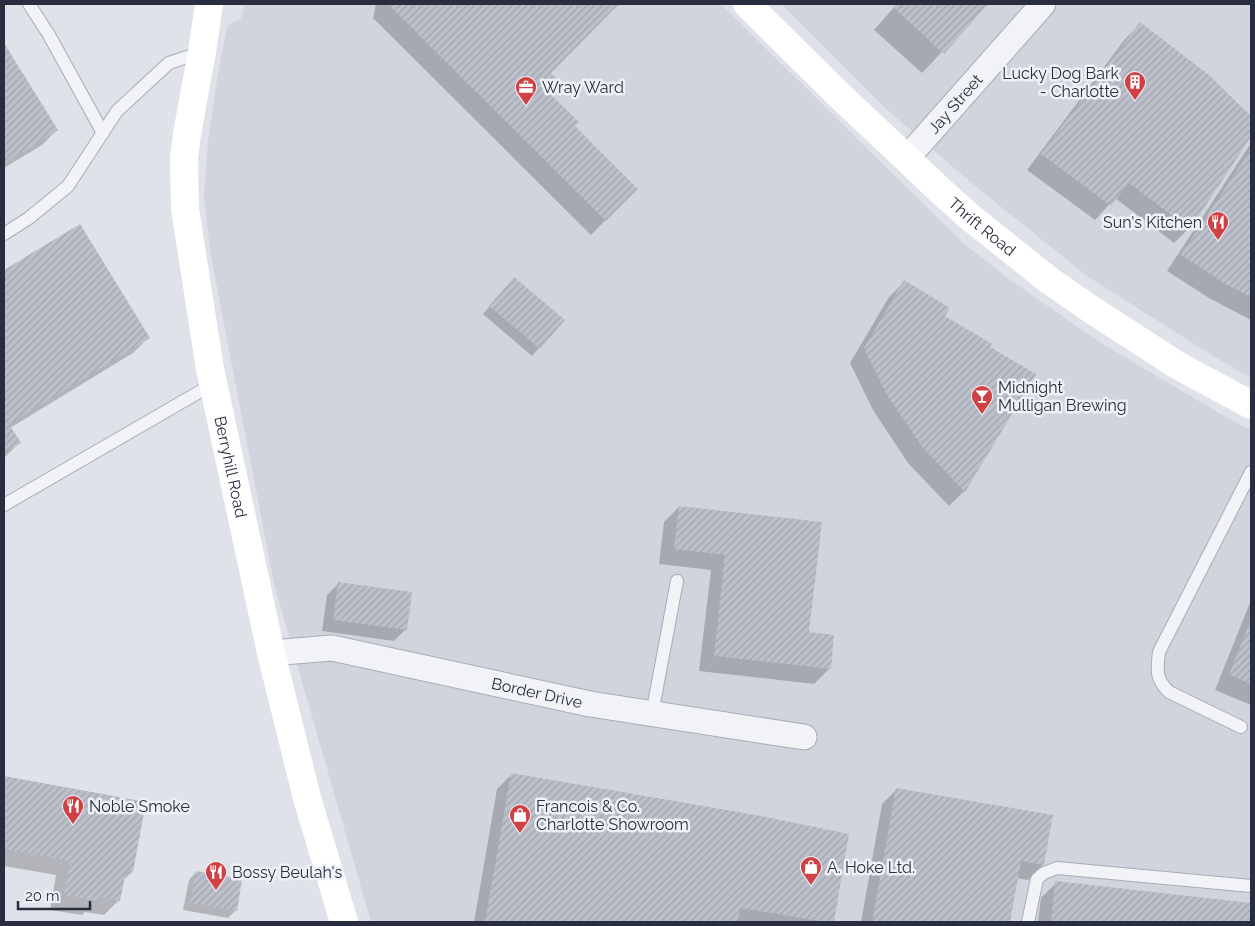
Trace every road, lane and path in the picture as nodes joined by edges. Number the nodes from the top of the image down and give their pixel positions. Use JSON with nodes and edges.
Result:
{"nodes":[{"id":1,"x":29,"y":4,"type":"edge"},
{"id":2,"x":209,"y":4,"type":"edge"},
{"id":3,"x":747,"y":4,"type":"edge"},
{"id":4,"x":1043,"y":4,"type":"edge"},
{"id":5,"x":202,"y":52,"type":"junction"},
{"id":6,"x":103,"y":133,"type":"junction"},
{"id":7,"x":906,"y":159,"type":"junction"},
{"id":8,"x":4,"y":234,"type":"edge"},
{"id":9,"x":213,"y":384,"type":"junction"},
{"id":10,"x":1251,"y":405,"type":"edge"},
{"id":11,"x":1251,"y":472,"type":"edge"},
{"id":12,"x":4,"y":506,"type":"edge"},
{"id":13,"x":677,"y":581,"type":"dead end"},
{"id":14,"x":271,"y":653,"type":"junction"},
{"id":15,"x":652,"y":714,"type":"junction"},
{"id":16,"x":1242,"y":727,"type":"dead end"},
{"id":17,"x":804,"y":737,"type":"dead end"},
{"id":18,"x":1251,"y":886,"type":"edge"},
{"id":19,"x":344,"y":922,"type":"edge"},
{"id":20,"x":1028,"y":922,"type":"edge"}],
"edges":[{"from":1,"to":6,"type":"lane"},
{"from":2,"to":5,"type":"street","name":"Berryhill Road"},
{"from":3,"to":7,"type":"street","name":"Thrift Road"},
{"from":4,"to":7,"type":"street","name":"Jay Street"},
{"from":5,"to":6,"type":"lane"},
{"from":5,"to":9,"type":"street","name":"Berryhill Road"},
{"from":6,"to":8,"type":"lane"},
{"from":7,"to":10,"type":"street","name":"Thrift Road"},
{"from":9,"to":12,"type":"lane"},
{"from":9,"to":14,"type":"street","name":"Berryhill Road"},
{"from":11,"to":16,"type":"lane"},
{"from":13,"to":15,"type":"lane"},
{"from":14,"to":15,"type":"street","name":"Border Drive"},
{"from":14,"to":19,"type":"street","name":"Berryhill Road"},
{"from":15,"to":17,"type":"street","name":"Border Drive"},
{"from":18,"to":20,"type":"lane"}]}
